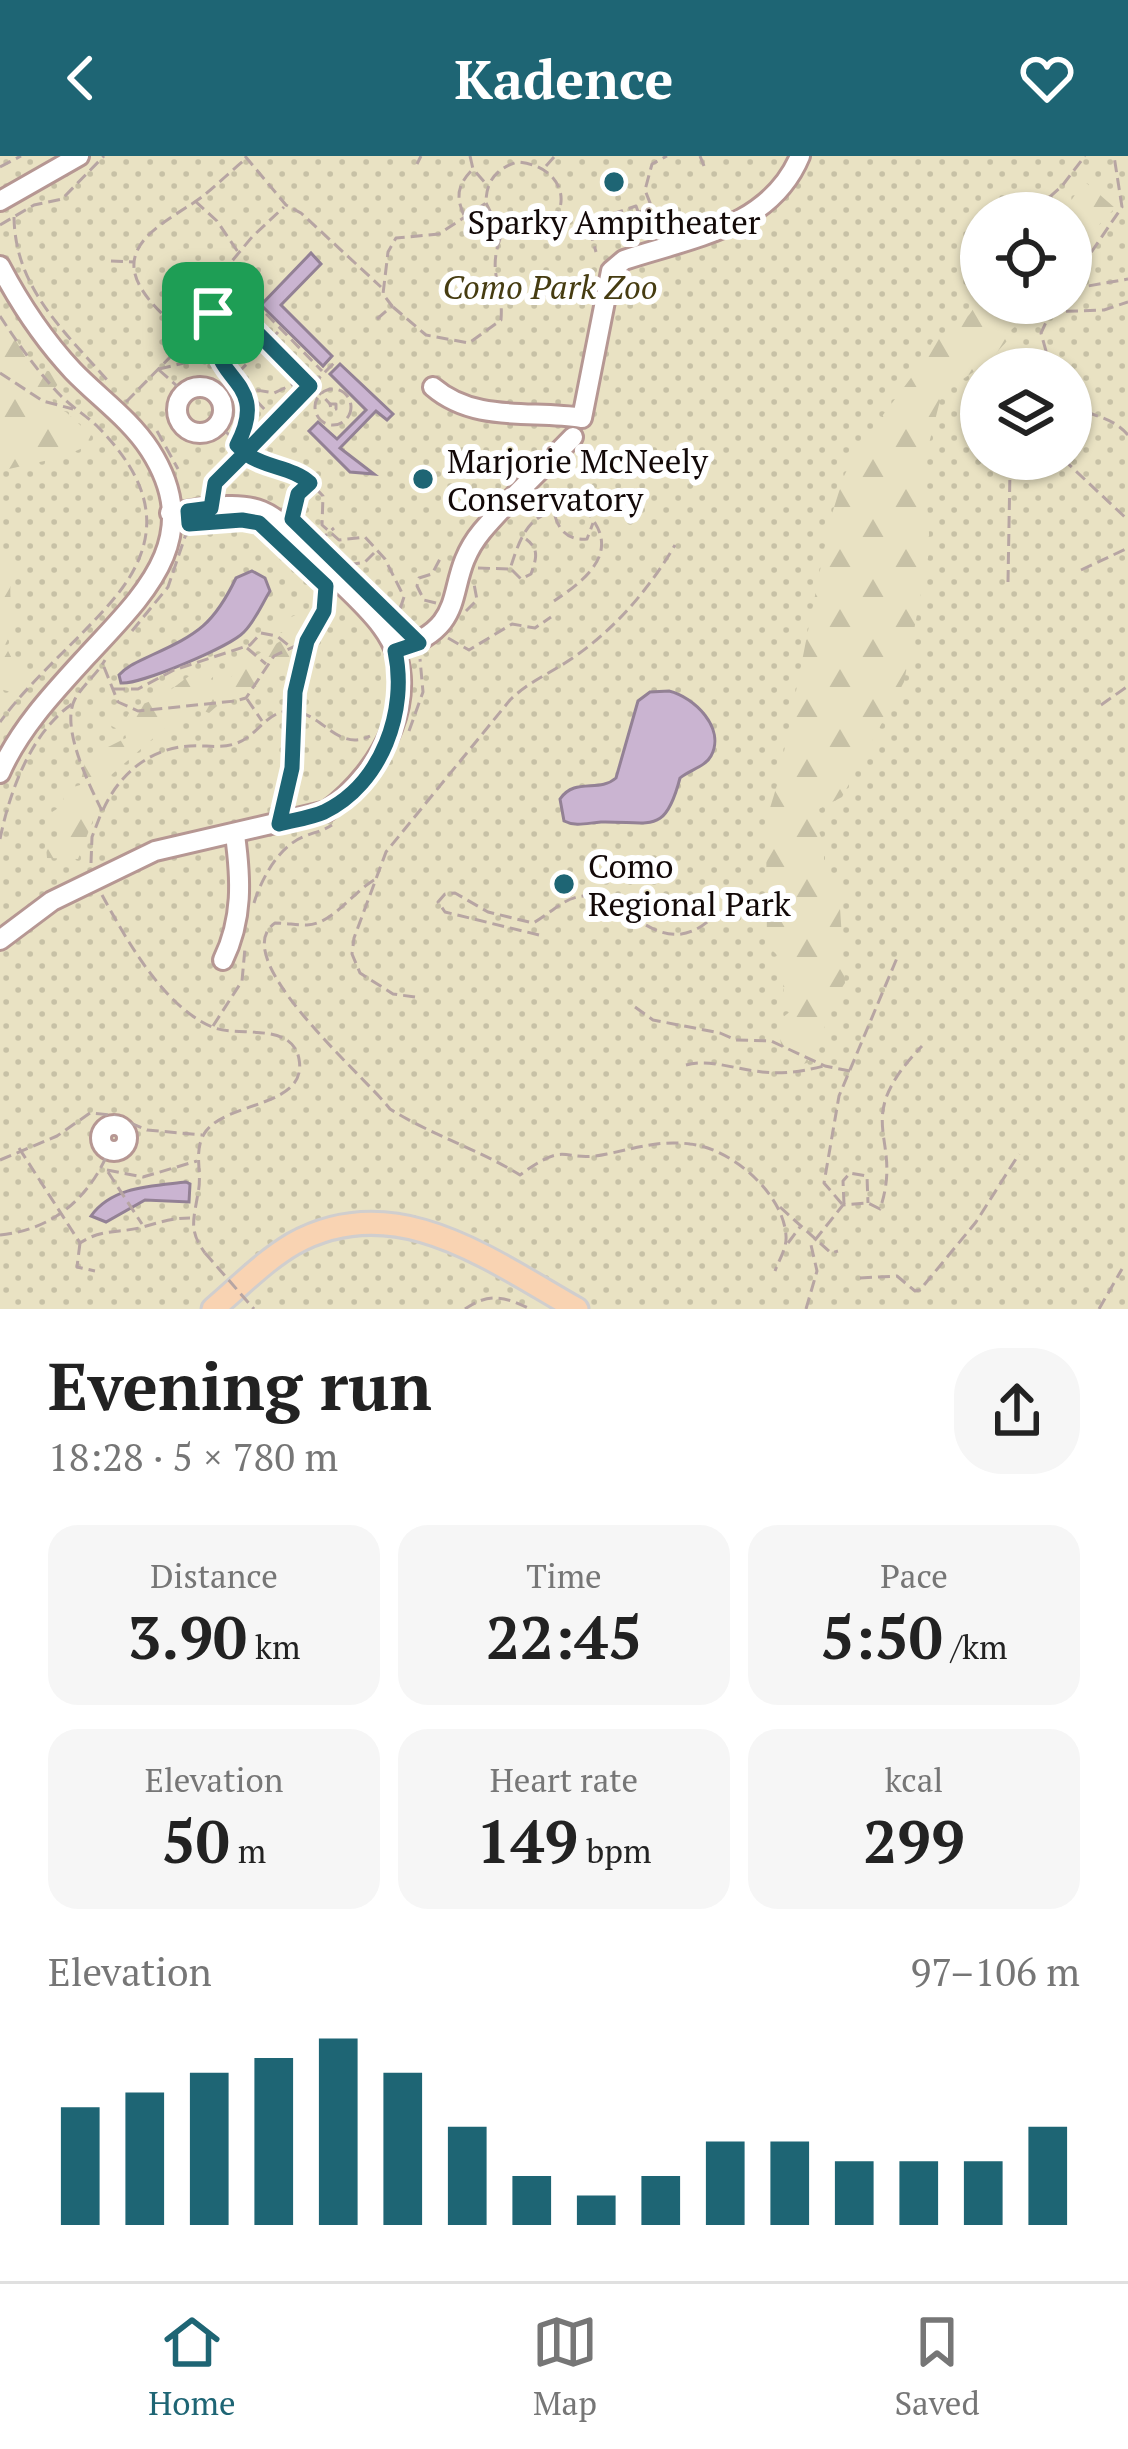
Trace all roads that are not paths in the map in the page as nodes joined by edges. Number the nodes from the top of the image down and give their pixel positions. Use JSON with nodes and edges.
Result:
{"nodes":[{"id":1,"x":79,"y":156,"type":"edge"},
{"id":2,"x":800,"y":156,"type":"edge"},
{"id":3,"x":0,"y":201,"type":"edge"},
{"id":4,"x":0,"y":266,"type":"edge"},
{"id":5,"x":433,"y":387,"type":"dead end"},
{"id":6,"x":184,"y":426,"type":"dead end"},
{"id":7,"x":573,"y":437,"type":"dead end"},
{"id":8,"x":159,"y":448,"type":"junction"},
{"id":9,"x":179,"y":512,"type":"junction"},
{"id":10,"x":395,"y":651,"type":"junction"},
{"id":11,"x":0,"y":773,"type":"edge"},
{"id":12,"x":235,"y":835,"type":"junction"},
{"id":13,"x":0,"y":940,"type":"edge"},
{"id":14,"x":224,"y":960,"type":"dead end"},
{"id":15,"x":213,"y":1309,"type":"edge"},
{"id":16,"x":578,"y":1309,"type":"edge"}],
"edges":[{"from":1,"to":3,"type":"street"},
{"from":2,"to":5,"type":"street"},
{"from":4,"to":8,"type":"street"},
{"from":6,"to":8,"type":"street"},
{"from":7,"to":10,"type":"street"},
{"from":8,"to":9,"type":"street"},
{"from":9,"to":10,"type":"street"},
{"from":9,"to":11,"type":"street"},
{"from":10,"to":12,"type":"street"},
{"from":12,"to":13,"type":"street"},
{"from":12,"to":14,"type":"street"},
{"from":15,"to":16,"type":"main road"}]}
